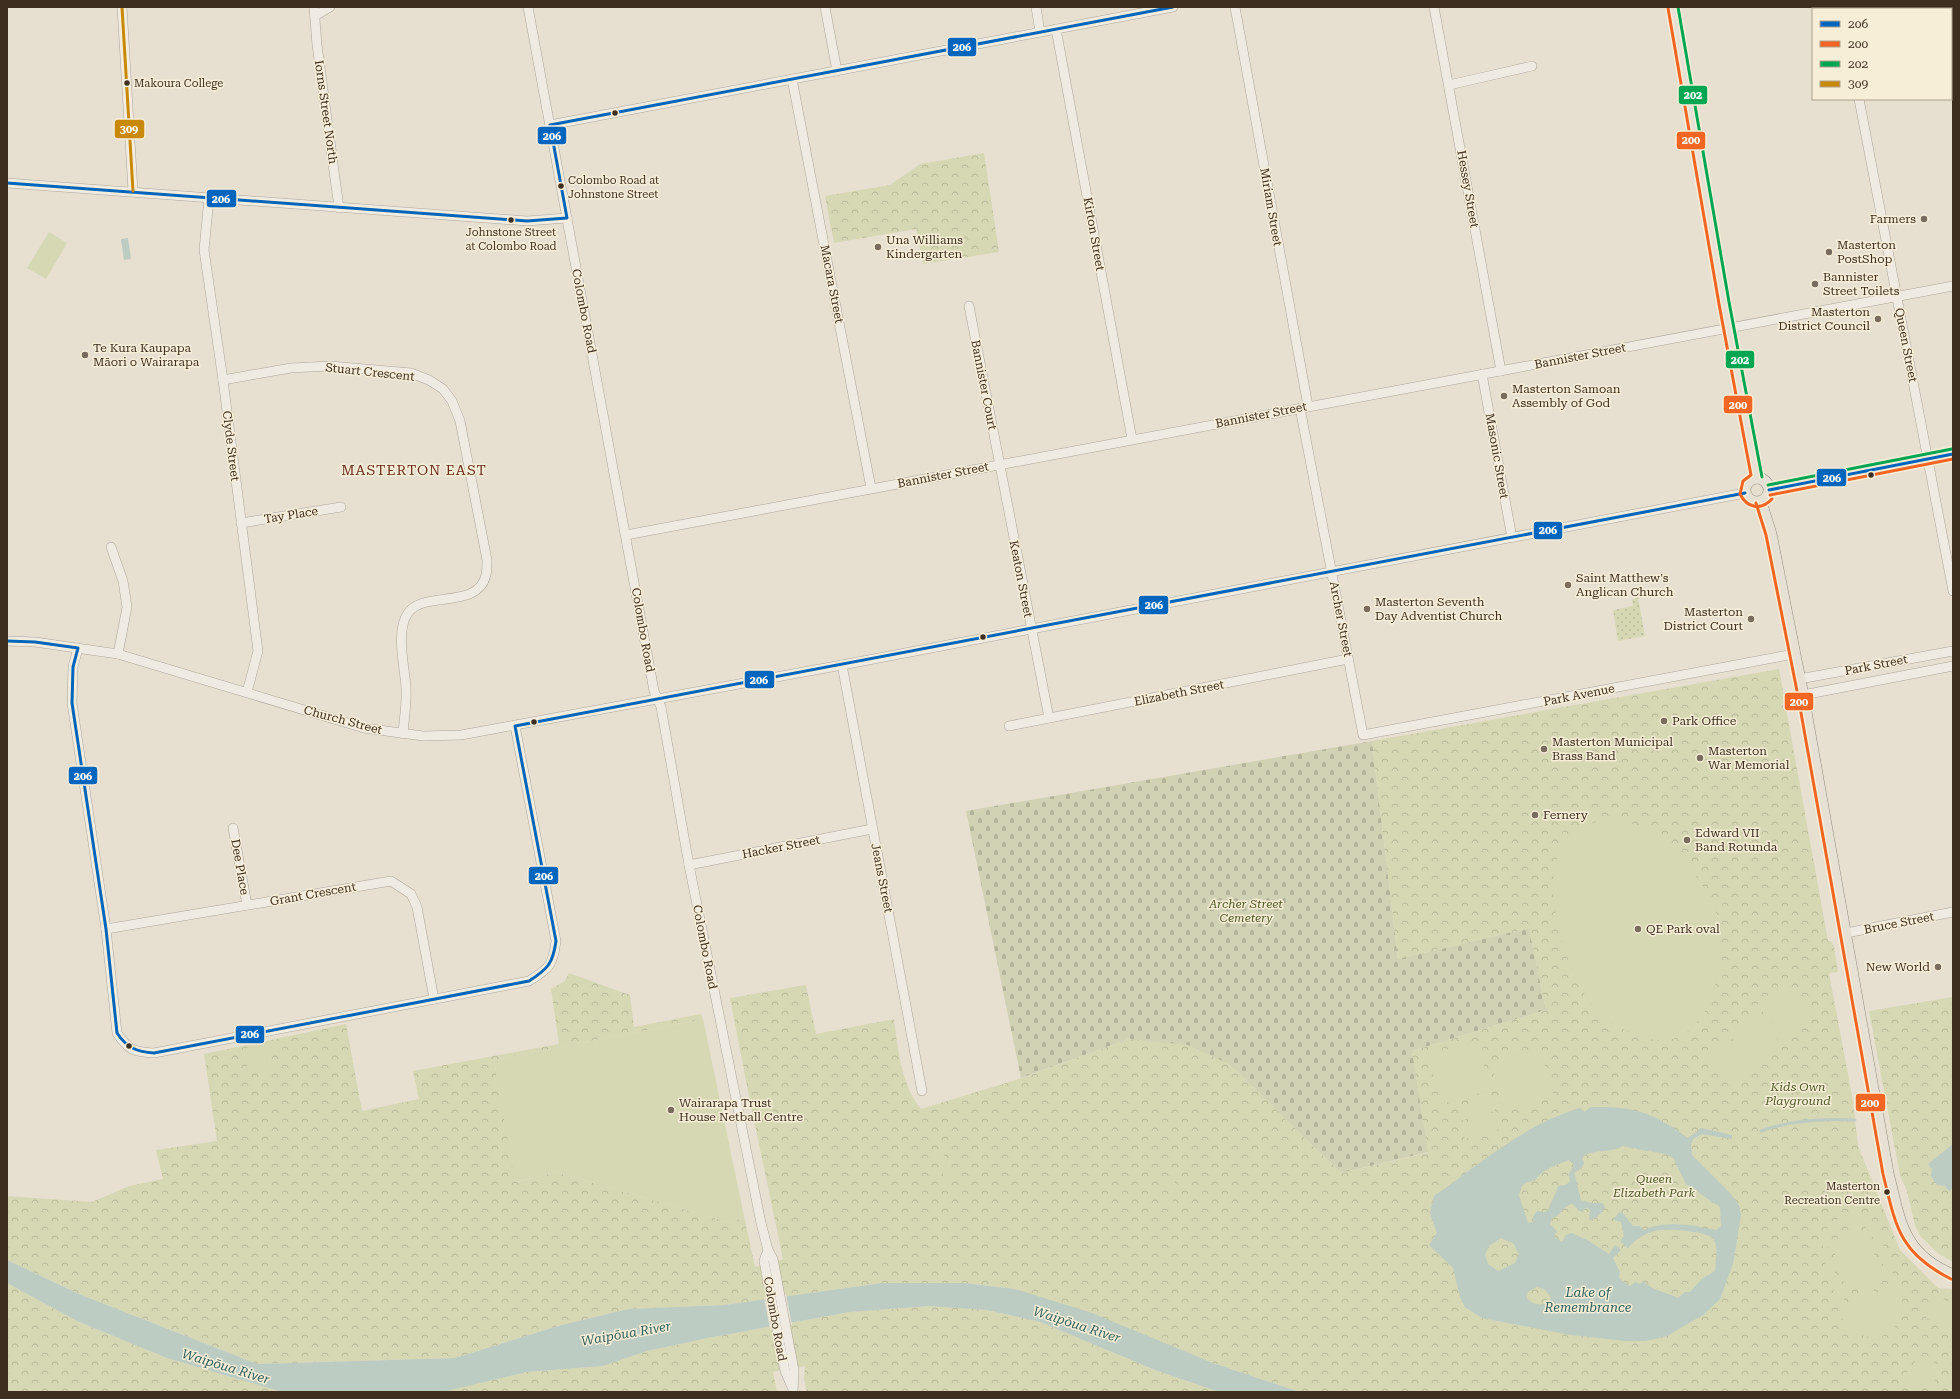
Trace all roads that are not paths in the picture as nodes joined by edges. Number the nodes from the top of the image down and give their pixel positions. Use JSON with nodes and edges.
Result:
{"nodes":[{"id":1,"x":122,"y":7,"type":"edge"},
{"id":2,"x":330,"y":7,"type":"edge"},
{"id":3,"x":528,"y":7,"type":"edge"},
{"id":4,"x":825,"y":7,"type":"edge"},
{"id":5,"x":1036,"y":7,"type":"edge"},
{"id":6,"x":1172,"y":7,"type":"edge"},
{"id":7,"x":1235,"y":7,"type":"edge"},
{"id":8,"x":1434,"y":7,"type":"edge"},
{"id":9,"x":1673,"y":7,"type":"edge"},
{"id":10,"x":314,"y":12,"type":"edge"},
{"id":11,"x":1056,"y":29,"type":"junction"},
{"id":12,"x":1040,"y":32,"type":"junction"},
{"id":13,"x":1532,"y":66,"type":"dead end"},
{"id":14,"x":837,"y":71,"type":"junction"},
{"id":15,"x":792,"y":79,"type":"junction"},
{"id":16,"x":1449,"y":85,"type":"junction"},
{"id":17,"x":1858,"y":100,"type":"edge"},
{"id":18,"x":550,"y":125,"type":"junction"},
{"id":19,"x":7,"y":183,"type":"edge"},
{"id":20,"x":133,"y":191,"type":"junction"},
{"id":21,"x":209,"y":198,"type":"junction"},
{"id":22,"x":339,"y":208,"type":"junction"},
{"id":23,"x":567,"y":218,"type":"junction"},
{"id":24,"x":1953,"y":286,"type":"edge"},
{"id":25,"x":1897,"y":297,"type":"junction"},
{"id":26,"x":969,"y":306,"type":"dead end"},
{"id":27,"x":1728,"y":328,"type":"junction"},
{"id":28,"x":1501,"y":370,"type":"junction"},
{"id":29,"x":1482,"y":374,"type":"junction"},
{"id":30,"x":223,"y":380,"type":"junction"},
{"id":31,"x":1304,"y":407,"type":"junction"},
{"id":32,"x":1132,"y":440,"type":"junction"},
{"id":33,"x":1953,"y":454,"type":"edge"},
{"id":34,"x":1927,"y":459,"type":"junction"},
{"id":35,"x":1000,"y":464,"type":"junction"},
{"id":36,"x":1758,"y":478,"type":"junction"},
{"id":37,"x":871,"y":488,"type":"junction"},
{"id":38,"x":1770,"y":490,"type":"junction"},
{"id":39,"x":1745,"y":493,"type":"junction"},
{"id":40,"x":1761,"y":502,"type":"junction"},
{"id":41,"x":340,"y":507,"type":"dead end"},
{"id":42,"x":241,"y":523,"type":"junction"},
{"id":43,"x":626,"y":535,"type":"junction"},
{"id":44,"x":1512,"y":538,"type":"junction"},
{"id":45,"x":112,"y":547,"type":"dead end"},
{"id":46,"x":1332,"y":573,"type":"junction"},
{"id":47,"x":1953,"y":591,"type":"edge"},
{"id":48,"x":1030,"y":629,"type":"junction"},
{"id":49,"x":7,"y":641,"type":"edge"},
{"id":50,"x":78,"y":648,"type":"junction"},
{"id":51,"x":1953,"y":651,"type":"edge"},
{"id":52,"x":118,"y":654,"type":"junction"},
{"id":53,"x":1794,"y":654,"type":"junction"},
{"id":54,"x":1348,"y":659,"type":"junction"},
{"id":55,"x":842,"y":665,"type":"junction"},
{"id":56,"x":1953,"y":666,"type":"edge"},
{"id":57,"x":1799,"y":680,"type":"junction"},
{"id":58,"x":248,"y":692,"type":"junction"},
{"id":59,"x":1802,"y":695,"type":"junction"},
{"id":60,"x":658,"y":699,"type":"junction"},
{"id":61,"x":1049,"y":718,"type":"junction"},
{"id":62,"x":515,"y":726,"type":"junction"},
{"id":63,"x":1009,"y":726,"type":"dead end"},
{"id":64,"x":403,"y":734,"type":"junction"},
{"id":65,"x":1363,"y":735,"type":"joint"},
{"id":66,"x":233,"y":828,"type":"dead end"},
{"id":67,"x":872,"y":829,"type":"junction"},
{"id":68,"x":689,"y":865,"type":"junction"},
{"id":69,"x":248,"y":905,"type":"junction"},
{"id":70,"x":1953,"y":912,"type":"edge"},
{"id":71,"x":106,"y":929,"type":"junction"},
{"id":72,"x":1846,"y":933,"type":"junction"},
{"id":73,"x":434,"y":999,"type":"junction"},
{"id":74,"x":922,"y":1091,"type":"dead end"},
{"id":75,"x":1953,"y":1275,"type":"edge"},
{"id":76,"x":792,"y":1390,"type":"edge"}],
"edges":[{"from":1,"to":20,"type":"street"},
{"from":2,"to":10,"type":"street","name":"Iorns Street North"},
{"from":3,"to":18,"type":"street","name":"Colombo Road"},
{"from":4,"to":14,"type":"street"},
{"from":5,"to":12,"type":"street"},
{"from":6,"to":11,"type":"street"},
{"from":7,"to":31,"type":"street","name":"Miriam Street"},
{"from":8,"to":16,"type":"street","name":"Hessey Street"},
{"from":9,"to":27,"type":"main road"},
{"from":10,"to":22,"type":"street","name":"Iorns Street North"},
{"from":11,"to":12,"type":"street"},
{"from":11,"to":32,"type":"street","name":"Kirton Street"},
{"from":12,"to":14,"type":"street"},
{"from":13,"to":16,"type":"street"},
{"from":14,"to":15,"type":"street"},
{"from":15,"to":18,"type":"street"},
{"from":15,"to":37,"type":"street","name":"Macara Street"},
{"from":16,"to":28,"type":"street","name":"Hessey Street"},
{"from":17,"to":25,"type":"street","name":"Queen Street"},
{"from":18,"to":23,"type":"street","name":"Colombo Road"},
{"from":19,"to":20,"type":"street"},
{"from":20,"to":21,"type":"street"},
{"from":21,"to":22,"type":"street"},
{"from":21,"to":30,"type":"street","name":"Clyde Street"},
{"from":22,"to":23,"type":"street"},
{"from":23,"to":43,"type":"street","name":"Colombo Road"},
{"from":24,"to":25,"type":"street","name":"Bannister Street"},
{"from":25,"to":27,"type":"street","name":"Bannister Street"},
{"from":25,"to":34,"type":"street","name":"Queen Street"},
{"from":26,"to":35,"type":"street","name":"Bannister Court"},
{"from":27,"to":28,"type":"street","name":"Bannister Street"},
{"from":27,"to":36,"type":"main road"},
{"from":28,"to":29,"type":"street","name":"Bannister Street"},
{"from":29,"to":31,"type":"street","name":"Bannister Street"},
{"from":29,"to":44,"type":"street","name":"Masonic Street"},
{"from":30,"to":42,"type":"street","name":"Clyde Street"},
{"from":30,"to":64,"type":"street","name":"Stuart Crescent"},
{"from":31,"to":32,"type":"street","name":"Bannister Street"},
{"from":31,"to":46,"type":"street","name":"Archer Street"},
{"from":32,"to":35,"type":"street","name":"Bannister Street"},
{"from":33,"to":34,"type":"street"},
{"from":34,"to":38,"type":"street"},
{"from":34,"to":47,"type":"street","name":"Queen Street"},
{"from":35,"to":37,"type":"street","name":"Bannister Street"},
{"from":35,"to":48,"type":"street","name":"Keaton Street"},
{"from":36,"to":38,"type":"main road"},
{"from":36,"to":39,"type":"main road"},
{"from":37,"to":43,"type":"street","name":"Bannister Street"},
{"from":38,"to":40,"type":"main road"},
{"from":39,"to":40,"type":"main road"},
{"from":39,"to":44,"type":"street","name":"Church Street"},
{"from":40,"to":53,"type":"main road"},
{"from":41,"to":42,"type":"street","name":"Tay Place"},
{"from":42,"to":58,"type":"street","name":"Clyde Street"},
{"from":43,"to":60,"type":"street","name":"Colombo Road"},
{"from":44,"to":46,"type":"street","name":"Church Street"},
{"from":45,"to":52,"type":"street"},
{"from":46,"to":48,"type":"street","name":"Church Street"},
{"from":46,"to":54,"type":"street","name":"Archer Street"},
{"from":48,"to":55,"type":"street","name":"Church Street"},
{"from":48,"to":61,"type":"street","name":"Keaton Street"},
{"from":49,"to":50,"type":"street","name":"Church Street"},
{"from":50,"to":52,"type":"street","name":"Church Street"},
{"from":50,"to":71,"type":"street"},
{"from":51,"to":57,"type":"street","name":"Park Street"},
{"from":52,"to":58,"type":"street","name":"Church Street"},
{"from":53,"to":57,"type":"main road"},
{"from":53,"to":65,"type":"street","name":"Park Avenue"},
{"from":54,"to":61,"type":"street","name":"Elizabeth Street"},
{"from":54,"to":65,"type":"street","name":"Archer Street"},
{"from":55,"to":60,"type":"street","name":"Church Street"},
{"from":55,"to":67,"type":"street","name":"Jeans Street"},
{"from":56,"to":59,"type":"street","name":"Park Street"},
{"from":57,"to":59,"type":"main road"},
{"from":58,"to":64,"type":"street","name":"Church Street"},
{"from":59,"to":72,"type":"main road"},
{"from":60,"to":62,"type":"street","name":"Church Street"},
{"from":60,"to":68,"type":"street","name":"Colombo Road"},
{"from":61,"to":63,"type":"street","name":"Elizabeth Street"},
{"from":62,"to":64,"type":"street","name":"Church Street"},
{"from":62,"to":73,"type":"street"},
{"from":66,"to":69,"type":"street","name":"Dee Place"},
{"from":67,"to":68,"type":"street","name":"Hacker Street"},
{"from":67,"to":74,"type":"street","name":"Jeans Street"},
{"from":68,"to":76,"type":"street","name":"Colombo Road"},
{"from":69,"to":71,"type":"street","name":"Grant Crescent"},
{"from":69,"to":73,"type":"street","name":"Grant Crescent"},
{"from":70,"to":72,"type":"street","name":"Bruce Street"},
{"from":71,"to":73,"type":"street"},
{"from":72,"to":75,"type":"main road"}]}
